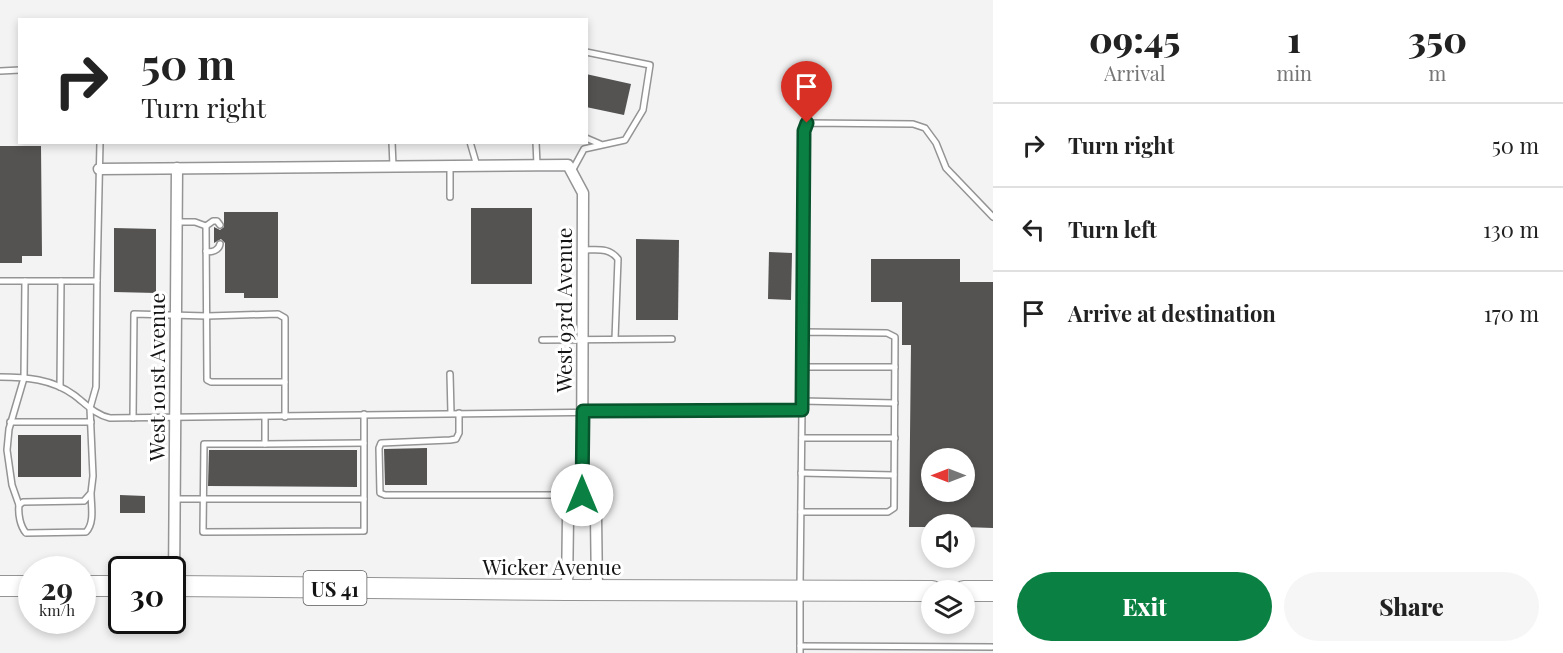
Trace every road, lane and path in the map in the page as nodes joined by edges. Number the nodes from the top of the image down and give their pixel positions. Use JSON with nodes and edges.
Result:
{"nodes":[{"id":1,"x":588,"y":52,"type":"edge"},
{"id":2,"x":18,"y":70,"type":"edge"},
{"id":3,"x":0,"y":71,"type":"edge"},
{"id":4,"x":588,"y":139,"type":"edge"},
{"id":5,"x":100,"y":144,"type":"edge"},
{"id":6,"x":392,"y":144,"type":"edge"},
{"id":7,"x":471,"y":144,"type":"edge"},
{"id":8,"x":536,"y":144,"type":"edge"},
{"id":9,"x":601,"y":145,"type":"junction"},
{"id":10,"x":393,"y":166,"type":"junction"},
{"id":11,"x":450,"y":166,"type":"junction"},
{"id":12,"x":477,"y":166,"type":"junction"},
{"id":13,"x":537,"y":166,"type":"junction"},
{"id":14,"x":177,"y":168,"type":"junction"},
{"id":15,"x":99,"y":169,"type":"junction"},
{"id":16,"x":570,"y":169,"type":"junction"},
{"id":17,"x":450,"y":197,"type":"dead end"},
{"id":18,"x":993,"y":217,"type":"edge"},
{"id":19,"x":177,"y":222,"type":"junction"},
{"id":20,"x":220,"y":225,"type":"dead end"},
{"id":21,"x":206,"y":226,"type":"junction"},
{"id":22,"x":220,"y":244,"type":"dead end"},
{"id":23,"x":583,"y":250,"type":"junction"},
{"id":24,"x":206,"y":251,"type":"junction"},
{"id":25,"x":0,"y":281,"type":"edge"},
{"id":26,"x":25,"y":281,"type":"junction"},
{"id":27,"x":61,"y":281,"type":"junction"},
{"id":28,"x":97,"y":281,"type":"junction"},
{"id":29,"x":176,"y":315,"type":"junction"},
{"id":30,"x":207,"y":316,"type":"junction"},
{"id":31,"x":804,"y":332,"type":"junction"},
{"id":32,"x":582,"y":339,"type":"junction"},
{"id":33,"x":615,"y":339,"type":"junction"},
{"id":34,"x":672,"y":339,"type":"dead end"},
{"id":35,"x":542,"y":340,"type":"dead end"},
{"id":36,"x":803,"y":367,"type":"junction"},
{"id":37,"x":895,"y":367,"type":"junction"},
{"id":38,"x":450,"y":374,"type":"dead end"},
{"id":39,"x":0,"y":377,"type":"edge"},
{"id":40,"x":24,"y":378,"type":"junction"},
{"id":41,"x":285,"y":381,"type":"junction"},
{"id":42,"x":60,"y":387,"type":"junction"},
{"id":43,"x":802,"y":401,"type":"junction"},
{"id":44,"x":895,"y":403,"type":"junction"},
{"id":45,"x":90,"y":408,"type":"junction"},
{"id":46,"x":802,"y":410,"type":"junction"},
{"id":47,"x":583,"y":411,"type":"junction"},
{"id":48,"x":451,"y":413,"type":"junction"},
{"id":49,"x":459,"y":413,"type":"junction"},
{"id":50,"x":364,"y":414,"type":"junction"},
{"id":51,"x":176,"y":417,"type":"junction"},
{"id":52,"x":266,"y":417,"type":"junction"},
{"id":53,"x":285,"y":417,"type":"junction"},
{"id":54,"x":133,"y":418,"type":"junction"},
{"id":55,"x":10,"y":422,"type":"junction"},
{"id":56,"x":91,"y":422,"type":"junction"},
{"id":57,"x":802,"y":438,"type":"junction"},
{"id":58,"x":895,"y":438,"type":"junction"},
{"id":59,"x":364,"y":443,"type":"junction"},
{"id":60,"x":265,"y":444,"type":"junction"},
{"id":61,"x":801,"y":473,"type":"junction"},
{"id":62,"x":894,"y":475,"type":"junction"},
{"id":63,"x":91,"y":493,"type":"junction"},
{"id":64,"x":582,"y":495,"type":"junction"},
{"id":65,"x":175,"y":499,"type":"junction"},
{"id":66,"x":203,"y":499,"type":"junction"},
{"id":67,"x":364,"y":499,"type":"junction"},
{"id":68,"x":19,"y":505,"type":"junction"},
{"id":69,"x":801,"y":512,"type":"junction"},
{"id":70,"x":174,"y":556,"type":"edge"},
{"id":71,"x":0,"y":586,"type":"edge"},
{"id":72,"x":18,"y":586,"type":"edge"},
{"id":73,"x":186,"y":586,"type":"edge"},
{"id":74,"x":567,"y":590,"type":"junction"},
{"id":75,"x":597,"y":591,"type":"junction"},
{"id":76,"x":800,"y":591,"type":"junction"},
{"id":77,"x":921,"y":591,"type":"edge"},
{"id":78,"x":975,"y":591,"type":"edge"},
{"id":79,"x":993,"y":591,"type":"edge"},
{"id":80,"x":992,"y":647,"type":"edge"},
{"id":81,"x":800,"y":650,"type":"edge"}],
"edges":[{"from":1,"to":9,"type":"lane"},
{"from":2,"to":3,"type":"lane"},
{"from":4,"to":9,"type":"lane"},
{"from":5,"to":15,"type":"lane"},
{"from":6,"to":10,"type":"lane"},
{"from":7,"to":12,"type":"lane"},
{"from":8,"to":13,"type":"lane"},
{"from":9,"to":16,"type":"lane"},
{"from":10,"to":11,"type":"street"},
{"from":10,"to":14,"type":"street"},
{"from":11,"to":12,"type":"street"},
{"from":11,"to":17,"type":"lane"},
{"from":12,"to":13,"type":"street"},
{"from":13,"to":16,"type":"street"},
{"from":14,"to":15,"type":"street"},
{"from":14,"to":19,"type":"street","name":"West 101st Avenue"},
{"from":15,"to":28,"type":"lane"},
{"from":16,"to":23,"type":"street","name":"West 93rd Avenue"},
{"from":18,"to":31,"type":"lane"},
{"from":19,"to":21,"type":"lane"},
{"from":19,"to":29,"type":"street","name":"West 101st Avenue"},
{"from":20,"to":21,"type":"lane"},
{"from":21,"to":24,"type":"lane"},
{"from":22,"to":24,"type":"lane"},
{"from":23,"to":32,"type":"street","name":"West 93rd Avenue"},
{"from":23,"to":33,"type":"lane"},
{"from":24,"to":30,"type":"lane"},
{"from":25,"to":26,"type":"lane"},
{"from":26,"to":27,"type":"lane"},
{"from":26,"to":40,"type":"lane"},
{"from":27,"to":28,"type":"lane"},
{"from":27,"to":42,"type":"lane"},
{"from":28,"to":45,"type":"lane"},
{"from":29,"to":30,"type":"lane"},
{"from":29,"to":51,"type":"street","name":"West 101st Avenue"},
{"from":29,"to":54,"type":"lane"},
{"from":30,"to":41,"type":"lane"},
{"from":30,"to":41,"type":"lane"},
{"from":31,"to":36,"type":"lane"},
{"from":31,"to":37,"type":"lane"},
{"from":32,"to":33,"type":"lane"},
{"from":32,"to":35,"type":"lane"},
{"from":32,"to":47,"type":"street","name":"West 93rd Avenue"},
{"from":33,"to":34,"type":"lane"},
{"from":36,"to":37,"type":"lane"},
{"from":36,"to":43,"type":"lane"},
{"from":37,"to":44,"type":"lane"},
{"from":38,"to":48,"type":"lane"},
{"from":39,"to":40,"type":"lane"},
{"from":40,"to":42,"type":"lane"},
{"from":40,"to":55,"type":"lane"},
{"from":41,"to":53,"type":"lane"},
{"from":42,"to":45,"type":"lane"},
{"from":43,"to":44,"type":"lane"},
{"from":43,"to":46,"type":"lane"},
{"from":44,"to":58,"type":"lane"},
{"from":45,"to":54,"type":"lane"},
{"from":45,"to":56,"type":"lane"},
{"from":46,"to":47,"type":"lane"},
{"from":46,"to":57,"type":"lane"},
{"from":47,"to":49,"type":"lane"},
{"from":47,"to":64,"type":"street","name":"West 93rd Avenue"},
{"from":48,"to":49,"type":"lane"},
{"from":48,"to":50,"type":"lane"},
{"from":49,"to":64,"type":"lane"},
{"from":50,"to":53,"type":"lane"},
{"from":50,"to":59,"type":"lane"},
{"from":51,"to":52,"type":"lane"},
{"from":51,"to":54,"type":"lane"},
{"from":51,"to":65,"type":"street","name":"West 101st Avenue"},
{"from":52,"to":53,"type":"lane"},
{"from":52,"to":60,"type":"lane"},
{"from":55,"to":56,"type":"lane"},
{"from":55,"to":68,"type":"lane"},
{"from":56,"to":63,"type":"lane"},
{"from":57,"to":58,"type":"lane"},
{"from":57,"to":61,"type":"lane"},
{"from":58,"to":62,"type":"lane"},
{"from":59,"to":60,"type":"lane"},
{"from":59,"to":67,"type":"lane"},
{"from":60,"to":66,"type":"lane"},
{"from":61,"to":62,"type":"lane"},
{"from":61,"to":69,"type":"lane"},
{"from":62,"to":69,"type":"lane"},
{"from":63,"to":68,"type":"lane"},
{"from":63,"to":68,"type":"lane"},
{"from":64,"to":74,"type":"street","name":"West 93rd Avenue"},
{"from":64,"to":75,"type":"street","name":"West 93rd Avenue"},
{"from":65,"to":66,"type":"lane"},
{"from":65,"to":70,"type":"street","name":"West 101st Avenue"},
{"from":66,"to":67,"type":"lane"},
{"from":66,"to":67,"type":"lane"},
{"from":69,"to":76,"type":"lane"},
{"from":71,"to":72,"type":"highway"},
{"from":73,"to":74,"type":"highway","name":"Wicker Avenue","number":"US 41"},
{"from":74,"to":75,"type":"highway","name":"Wicker Avenue","number":"US 41"},
{"from":75,"to":76,"type":"highway","name":"Wicker Avenue","number":"US 41"},
{"from":76,"to":77,"type":"highway","name":"Wicker Avenue","number":"US 41"},
{"from":76,"to":81,"type":"lane"},
{"from":78,"to":79,"type":"highway"},
{"from":80,"to":81,"type":"lane"}]}
